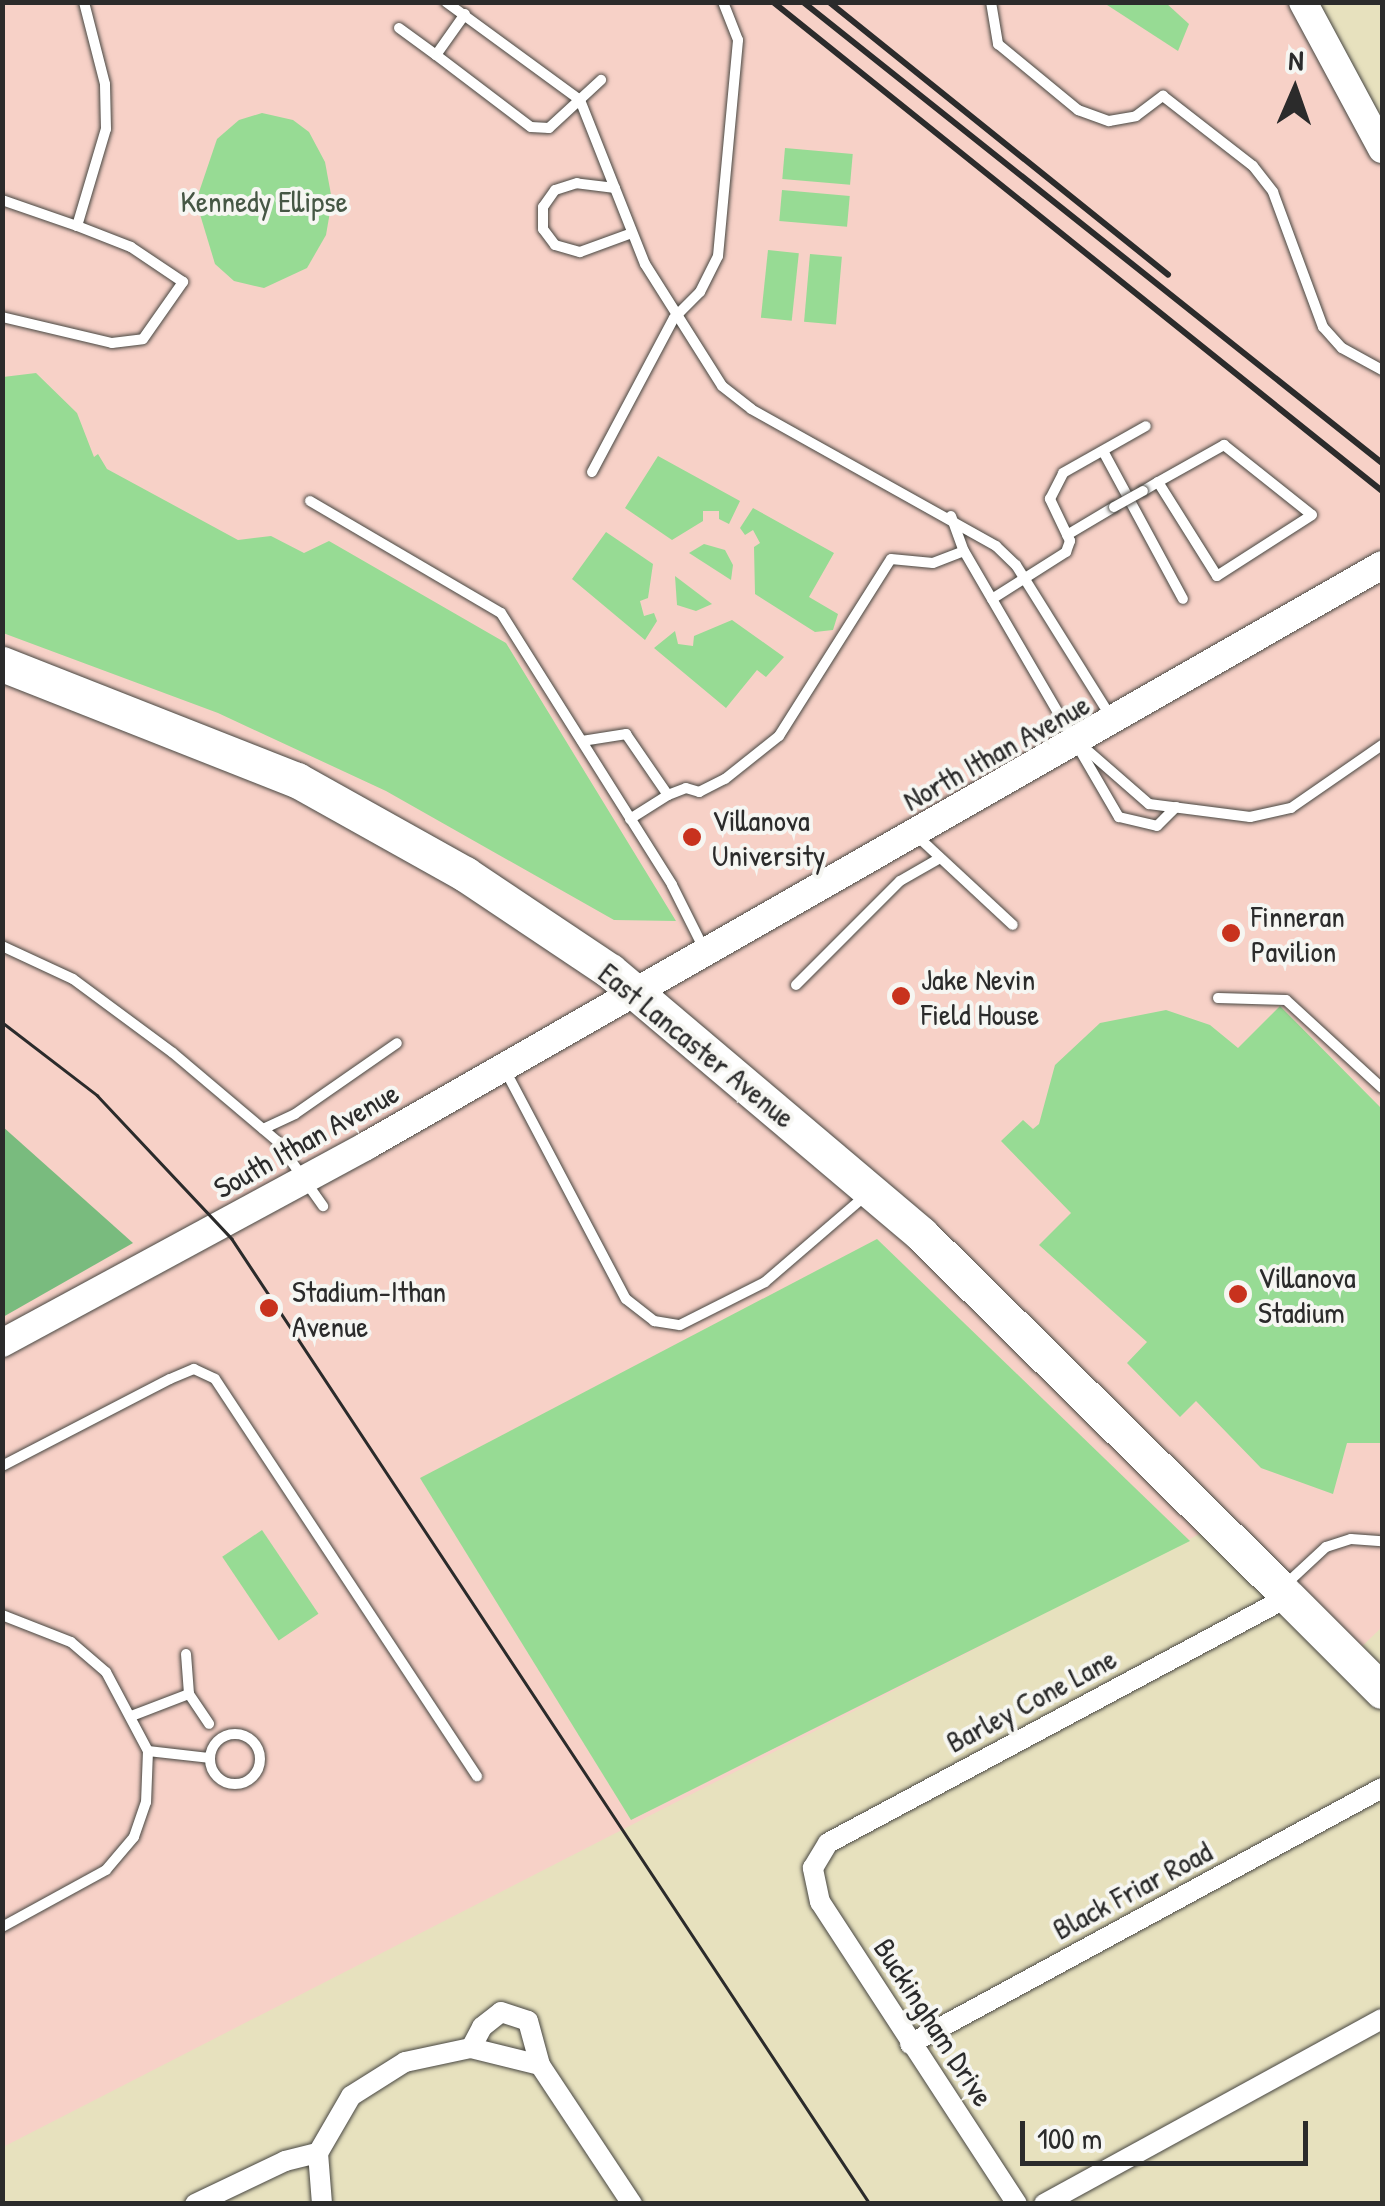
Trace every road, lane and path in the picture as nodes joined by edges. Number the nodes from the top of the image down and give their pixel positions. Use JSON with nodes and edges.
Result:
{"nodes":[{"id":1,"x":84,"y":2,"type":"edge"},
{"id":2,"x":446,"y":2,"type":"edge"},
{"id":3,"x":723,"y":2,"type":"edge"},
{"id":4,"x":991,"y":2,"type":"edge"},
{"id":5,"x":1303,"y":2,"type":"edge"},
{"id":6,"x":465,"y":14,"type":"junction"},
{"id":7,"x":399,"y":28,"type":"dead end"},
{"id":8,"x":436,"y":54,"type":"junction"},
{"id":9,"x":601,"y":80,"type":"dead end"},
{"id":10,"x":580,"y":100,"type":"junction"},
{"id":11,"x":1382,"y":148,"type":"edge"},
{"id":12,"x":614,"y":188,"type":"junction"},
{"id":13,"x":2,"y":200,"type":"edge"},
{"id":14,"x":77,"y":226,"type":"junction"},
{"id":15,"x":632,"y":233,"type":"junction"},
{"id":16,"x":2,"y":317,"type":"edge"},
{"id":17,"x":674,"y":318,"type":"junction"},
{"id":18,"x":1382,"y":370,"type":"edge"},
{"id":19,"x":1146,"y":426,"type":"dead end"},
{"id":20,"x":1102,"y":451,"type":"junction"},
{"id":21,"x":592,"y":472,"type":"dead end"},
{"id":22,"x":1158,"y":482,"type":"junction"},
{"id":23,"x":310,"y":501,"type":"dead end"},
{"id":24,"x":950,"y":515,"type":"junction"},
{"id":25,"x":1067,"y":536,"type":"junction"},
{"id":26,"x":964,"y":551,"type":"junction"},
{"id":27,"x":1382,"y":564,"type":"edge"},
{"id":28,"x":1025,"y":579,"type":"junction"},
{"id":29,"x":992,"y":599,"type":"junction"},
{"id":30,"x":1183,"y":599,"type":"dead end"},
{"id":31,"x":2,"y":664,"type":"edge"},
{"id":32,"x":1114,"y":722,"type":"junction"},
{"id":33,"x":582,"y":741,"type":"junction"},
{"id":34,"x":1078,"y":743,"type":"junction"},
{"id":35,"x":1382,"y":746,"type":"edge"},
{"id":36,"x":1135,"y":793,"type":"junction"},
{"id":37,"x":668,"y":795,"type":"junction"},
{"id":38,"x":1116,"y":804,"type":"junction"},
{"id":39,"x":1176,"y":807,"type":"junction"},
{"id":40,"x":630,"y":819,"type":"junction"},
{"id":41,"x":916,"y":834,"type":"junction"},
{"id":42,"x":940,"y":858,"type":"junction"},
{"id":43,"x":1013,"y":926,"type":"dead end"},
{"id":44,"x":2,"y":946,"type":"edge"},
{"id":45,"x":706,"y":954,"type":"junction"},
{"id":46,"x":796,"y":986,"type":"dead end"},
{"id":47,"x":638,"y":992,"type":"junction"},
{"id":48,"x":1218,"y":998,"type":"dead end"},
{"id":49,"x":397,"y":1043,"type":"dead end"},
{"id":50,"x":504,"y":1068,"type":"junction"},
{"id":51,"x":1382,"y":1088,"type":"edge"},
{"id":52,"x":263,"y":1129,"type":"junction"},
{"id":53,"x":306,"y":1178,"type":"junction"},
{"id":54,"x":871,"y":1191,"type":"junction"},
{"id":55,"x":322,"y":1206,"type":"dead end"},
{"id":56,"x":2,"y":1343,"type":"edge"},
{"id":57,"x":2,"y":1466,"type":"edge"},
{"id":58,"x":1382,"y":1541,"type":"edge"},
{"id":59,"x":1284,"y":1592,"type":"junction"},
{"id":60,"x":2,"y":1615,"type":"edge"},
{"id":61,"x":186,"y":1654,"type":"dead end"},
{"id":62,"x":1382,"y":1691,"type":"edge"},
{"id":63,"x":189,"y":1694,"type":"junction"},
{"id":64,"x":134,"y":1715,"type":"junction"},
{"id":65,"x":209,"y":1724,"type":"dead end"},
{"id":66,"x":148,"y":1752,"type":"junction"},
{"id":67,"x":209,"y":1758,"type":"junction"},
{"id":68,"x":477,"y":1777,"type":"dead end"},
{"id":69,"x":1382,"y":1788,"type":"edge"},
{"id":70,"x":812,"y":1868,"type":"joint"},
{"id":71,"x":2,"y":1927,"type":"edge"},
{"id":72,"x":1382,"y":2019,"type":"edge"},
{"id":73,"x":910,"y":2044,"type":"junction"},
{"id":74,"x":471,"y":2048,"type":"junction"},
{"id":75,"x":540,"y":2065,"type":"junction"},
{"id":76,"x":318,"y":2153,"type":"junction"},
{"id":77,"x":195,"y":2204,"type":"edge"},
{"id":78,"x":322,"y":2204,"type":"edge"},
{"id":79,"x":632,"y":2204,"type":"edge"},
{"id":80,"x":1018,"y":2204,"type":"edge"},
{"id":81,"x":1044,"y":2204,"type":"edge"}],
"edges":[{"from":1,"to":14,"type":"lane"},
{"from":2,"to":6,"type":"lane"},
{"from":3,"to":17,"type":"lane"},
{"from":4,"to":18,"type":"lane"},
{"from":5,"to":11,"type":"street"},
{"from":6,"to":8,"type":"lane"},
{"from":6,"to":10,"type":"lane"},
{"from":7,"to":8,"type":"lane"},
{"from":8,"to":10,"type":"lane"},
{"from":9,"to":10,"type":"lane"},
{"from":10,"to":12,"type":"lane"},
{"from":12,"to":15,"type":"lane"},
{"from":12,"to":15,"type":"lane"},
{"from":13,"to":14,"type":"lane"},
{"from":14,"to":16,"type":"lane"},
{"from":15,"to":17,"type":"lane"},
{"from":17,"to":21,"type":"lane"},
{"from":17,"to":24,"type":"lane"},
{"from":19,"to":20,"type":"lane"},
{"from":20,"to":25,"type":"lane"},
{"from":20,"to":30,"type":"lane"},
{"from":22,"to":22,"type":"lane"},
{"from":22,"to":25,"type":"lane","bridge":true},
{"from":23,"to":33,"type":"lane"},
{"from":24,"to":26,"type":"lane"},
{"from":24,"to":28,"type":"lane"},
{"from":25,"to":28,"type":"lane"},
{"from":26,"to":29,"type":"lane"},
{"from":26,"to":37,"type":"lane"},
{"from":27,"to":32,"type":"street","name":"North Ithan Avenue"},
{"from":28,"to":29,"type":"lane"},
{"from":28,"to":32,"type":"lane"},
{"from":29,"to":34,"type":"lane"},
{"from":31,"to":47,"type":"highway","name":"East Lancaster Avenue"},
{"from":32,"to":34,"type":"street","name":"North Ithan Avenue"},
{"from":33,"to":37,"type":"lane"},
{"from":33,"to":40,"type":"lane"},
{"from":34,"to":36,"type":"lane"},
{"from":34,"to":38,"type":"lane"},
{"from":34,"to":41,"type":"street","name":"North Ithan Avenue"},
{"from":35,"to":39,"type":"lane"},
{"from":36,"to":38,"type":"lane"},
{"from":36,"to":39,"type":"lane"},
{"from":37,"to":40,"type":"lane"},
{"from":38,"to":39,"type":"lane"},
{"from":40,"to":45,"type":"lane"},
{"from":41,"to":42,"type":"lane"},
{"from":41,"to":45,"type":"street","name":"North Ithan Avenue"},
{"from":42,"to":43,"type":"lane"},
{"from":42,"to":46,"type":"lane"},
{"from":44,"to":52,"type":"lane"},
{"from":45,"to":47,"type":"street","name":"North Ithan Avenue"},
{"from":47,"to":50,"type":"street","name":"South Ithan Avenue"},
{"from":47,"to":54,"type":"highway","name":"East Lancaster Avenue"},
{"from":48,"to":51,"type":"lane"},
{"from":49,"to":52,"type":"lane"},
{"from":50,"to":53,"type":"street","name":"South Ithan Avenue"},
{"from":50,"to":54,"type":"lane"},
{"from":52,"to":53,"type":"lane"},
{"from":53,"to":55,"type":"lane"},
{"from":53,"to":56,"type":"street","name":"South Ithan Avenue"},
{"from":54,"to":59,"type":"highway","name":"East Lancaster Avenue"},
{"from":57,"to":68,"type":"lane"},
{"from":58,"to":59,"type":"lane"},
{"from":59,"to":62,"type":"highway","name":"East Lancaster Avenue"},
{"from":59,"to":70,"type":"street","name":"Barley Cone Lane"},
{"from":60,"to":64,"type":"lane"},
{"from":61,"to":63,"type":"lane"},
{"from":63,"to":64,"type":"lane"},
{"from":63,"to":65,"type":"lane"},
{"from":64,"to":66,"type":"lane"},
{"from":66,"to":67,"type":"lane"},
{"from":66,"to":71,"type":"lane"},
{"from":67,"to":67,"type":"lane"},
{"from":69,"to":73,"type":"street","name":"Black Friar Road"},
{"from":70,"to":73,"type":"street","name":"Buckingham Drive"},
{"from":72,"to":81,"type":"street"},
{"from":73,"to":80,"type":"street","name":"Buckingham Drive"},
{"from":74,"to":75,"type":"street"},
{"from":74,"to":75,"type":"street"},
{"from":74,"to":76,"type":"street"},
{"from":75,"to":79,"type":"street"},
{"from":76,"to":77,"type":"street"},
{"from":76,"to":78,"type":"street"}]}
